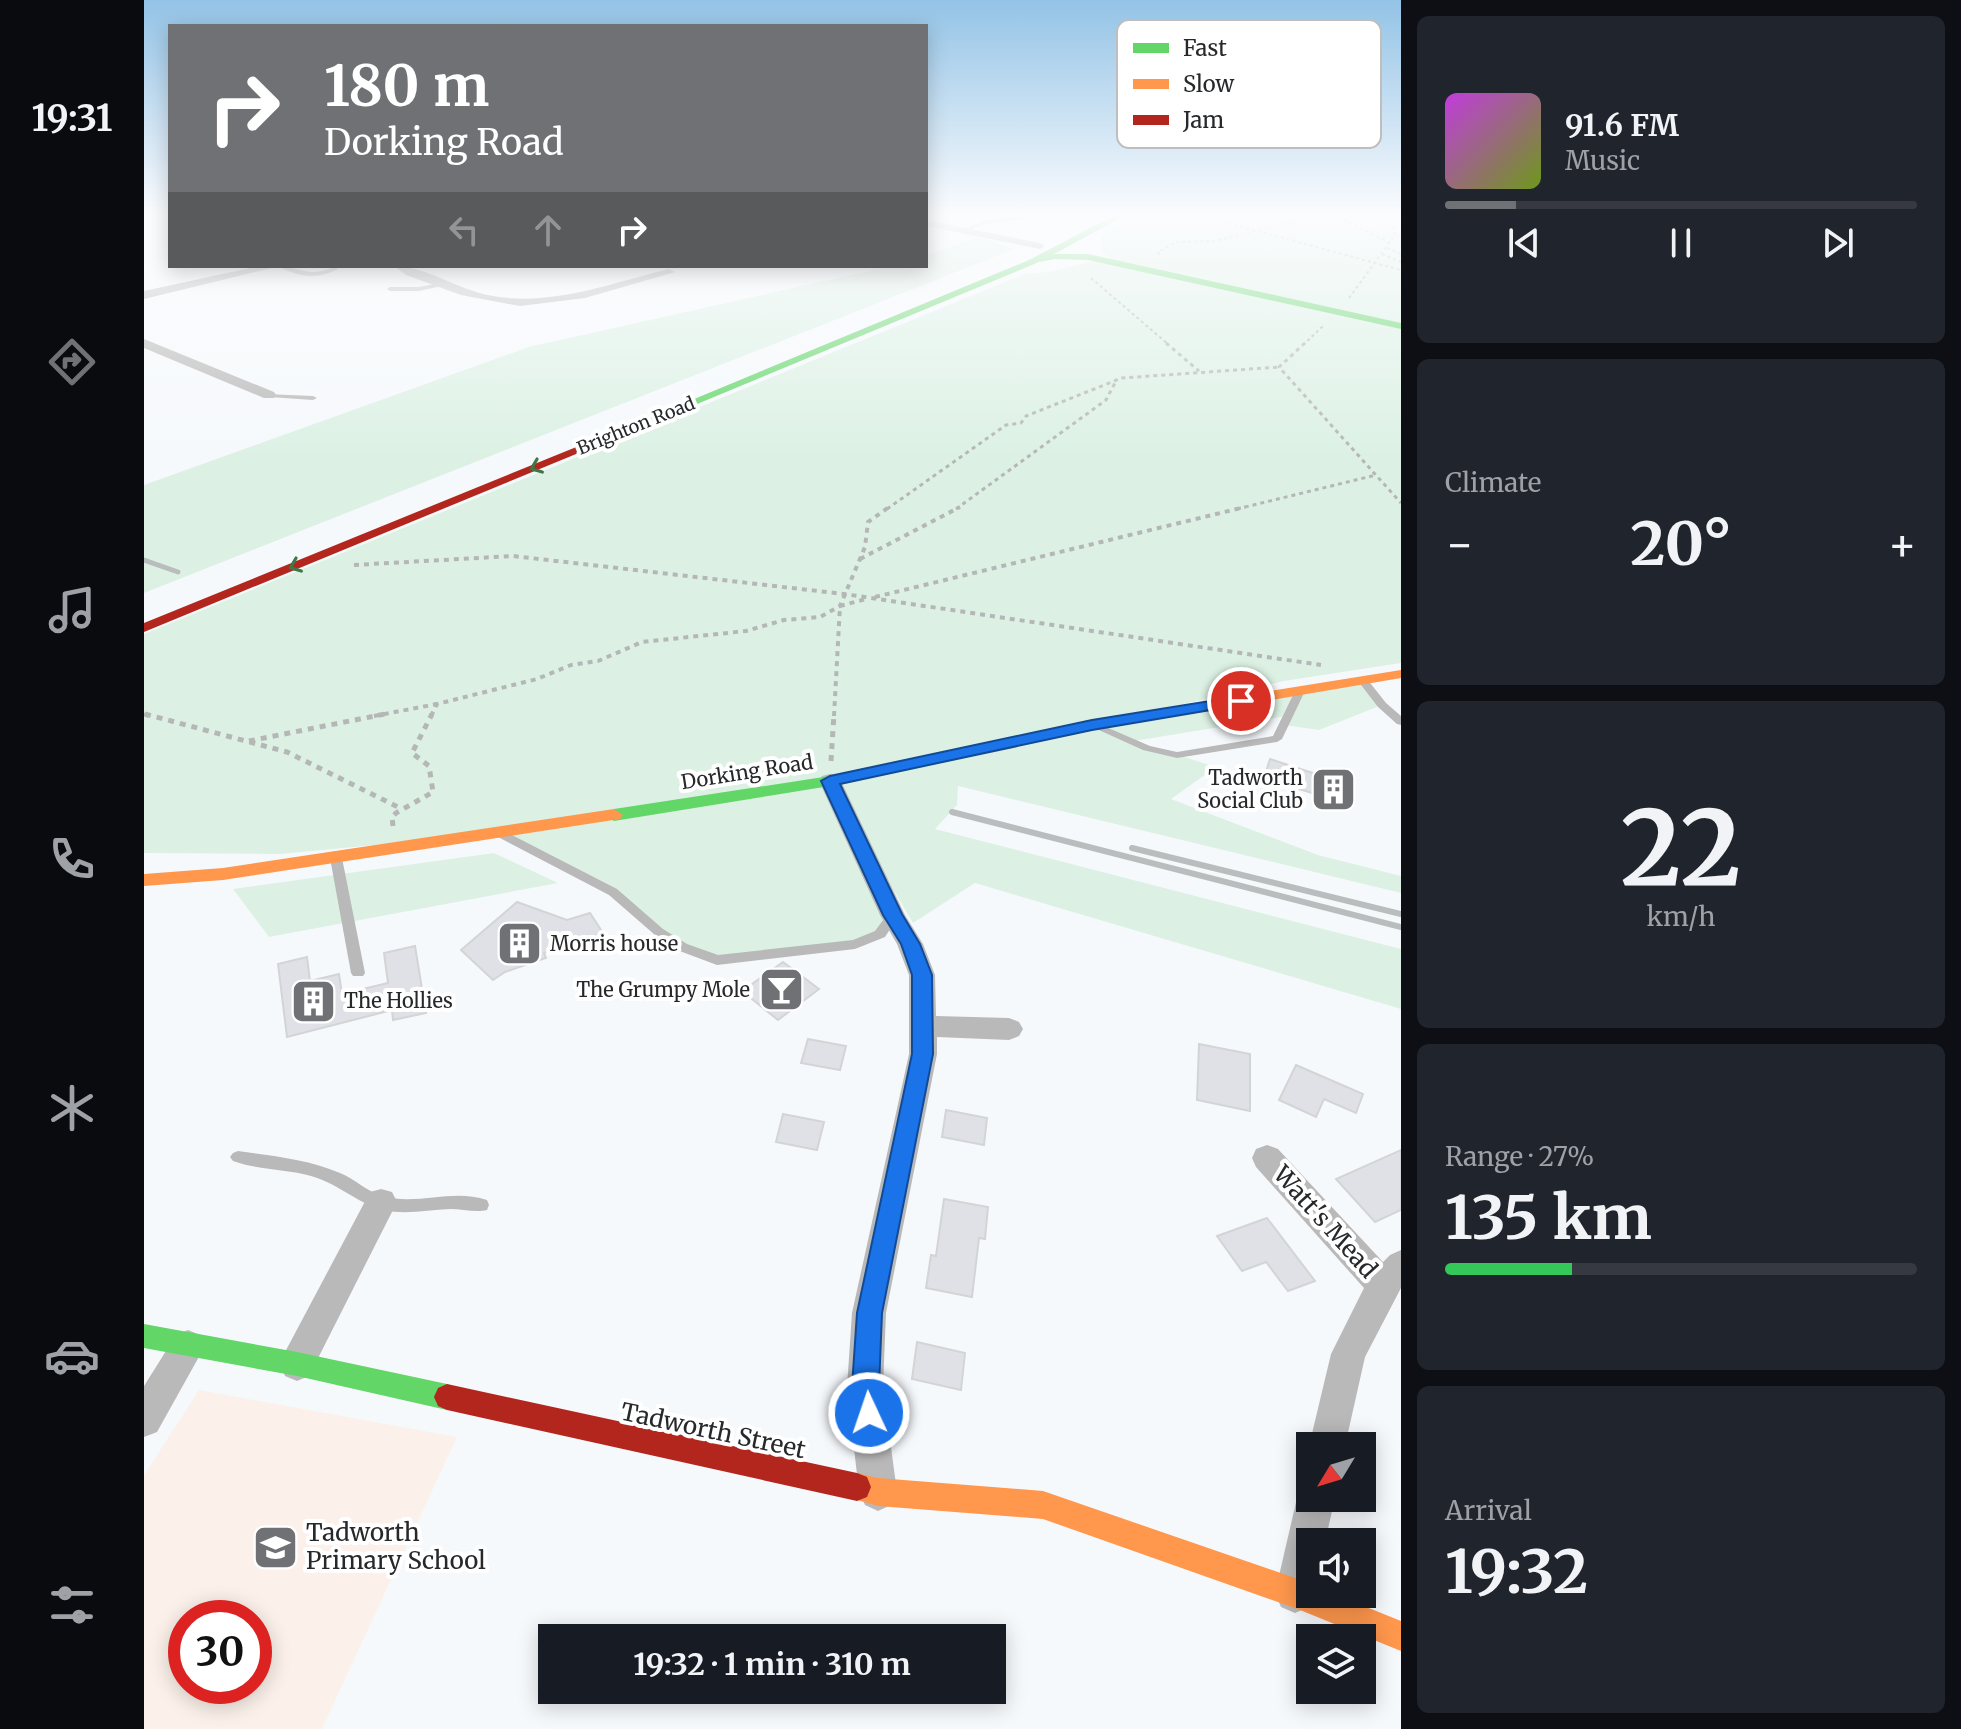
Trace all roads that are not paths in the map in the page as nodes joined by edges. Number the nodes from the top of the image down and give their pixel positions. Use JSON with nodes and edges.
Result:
{"nodes":[{"id":1,"x":478,"y":295,"type":"edge"},
{"id":2,"x":573,"y":295,"type":"edge"},
{"id":3,"x":932,"y":295,"type":"edge"},
{"id":4,"x":938,"y":295,"type":"edge"},
{"id":5,"x":1260,"y":295,"type":"edge"},
{"id":6,"x":1401,"y":326,"type":"edge"},
{"id":7,"x":144,"y":343,"type":"edge"},
{"id":8,"x":269,"y":395,"type":"joint"},
{"id":9,"x":313,"y":398,"type":"dead end"},
{"id":10,"x":159,"y":602,"type":"dead end"},
{"id":11,"x":144,"y":628,"type":"edge"},
{"id":12,"x":1401,"y":674,"type":"edge"},
{"id":13,"x":1363,"y":681,"type":"junction"},
{"id":14,"x":1300,"y":691,"type":"junction"},
{"id":15,"x":1401,"y":722,"type":"edge"},
{"id":16,"x":1092,"y":725,"type":"junction"},
{"id":17,"x":830,"y":781,"type":"junction"},
{"id":18,"x":501,"y":833,"type":"junction"},
{"id":19,"x":336,"y":858,"type":"junction"},
{"id":20,"x":144,"y":880,"type":"edge"},
{"id":21,"x":893,"y":915,"type":"junction"},
{"id":22,"x":358,"y":973,"type":"dead end"},
{"id":23,"x":923,"y":1026,"type":"junction"},
{"id":24,"x":1009,"y":1029,"type":"dead end"},
{"id":25,"x":238,"y":1157,"type":"dead end"},
{"id":26,"x":1267,"y":1158,"type":"dead end"},
{"id":27,"x":381,"y":1202,"type":"junction"},
{"id":28,"x":481,"y":1205,"type":"dead end"},
{"id":29,"x":1392,"y":1275,"type":"edge"},
{"id":30,"x":144,"y":1336,"type":"edge"},
{"id":31,"x":188,"y":1346,"type":"junction"},
{"id":32,"x":297,"y":1364,"type":"junction"},
{"id":33,"x":144,"y":1419,"type":"edge"},
{"id":34,"x":1330,"y":1432,"type":"edge"},
{"id":35,"x":878,"y":1492,"type":"junction"},
{"id":36,"x":1313,"y":1512,"type":"edge"},
{"id":37,"x":1295,"y":1593,"type":"junction"},
{"id":38,"x":1401,"y":1636,"type":"edge"}],
"edges":[{"from":1,"to":2,"type":"street"},
{"from":3,"to":10,"type":"main road","name":"Brighton Road"},
{"from":4,"to":11,"type":"main road","name":"Brighton Road","one_way":true},
{"from":5,"to":6,"type":"main road"},
{"from":7,"to":8,"type":"street"},
{"from":8,"to":9,"type":"lane"},
{"from":12,"to":13,"type":"main road","name":"Dorking Road"},
{"from":13,"to":14,"type":"main road","name":"Dorking Road"},
{"from":13,"to":15,"type":"lane"},
{"from":14,"to":16,"type":"main road","name":"Dorking Road"},
{"from":14,"to":16,"type":"lane"},
{"from":16,"to":17,"type":"main road","name":"Dorking Road"},
{"from":17,"to":18,"type":"main road","name":"Dorking Road"},
{"from":17,"to":21,"type":"street"},
{"from":18,"to":19,"type":"main road","name":"Dorking Road"},
{"from":18,"to":21,"type":"lane"},
{"from":19,"to":20,"type":"main road","name":"Dorking Road"},
{"from":19,"to":22,"type":"lane"},
{"from":21,"to":23,"type":"street"},
{"from":23,"to":24,"type":"street"},
{"from":23,"to":35,"type":"street"},
{"from":25,"to":27,"type":"lane"},
{"from":26,"to":29,"type":"street","name":"Watt's Mead"},
{"from":27,"to":28,"type":"lane"},
{"from":27,"to":32,"type":"street"},
{"from":29,"to":34,"type":"street"},
{"from":30,"to":31,"type":"main road","name":"Tadworth Street"},
{"from":31,"to":32,"type":"main road","name":"Tadworth Street"},
{"from":31,"to":33,"type":"street"},
{"from":32,"to":35,"type":"main road","name":"Tadworth Street"},
{"from":35,"to":37,"type":"main road","name":"Tadworth Street"},
{"from":36,"to":37,"type":"street"},
{"from":37,"to":38,"type":"main road","name":"Tadworth Street"}]}
